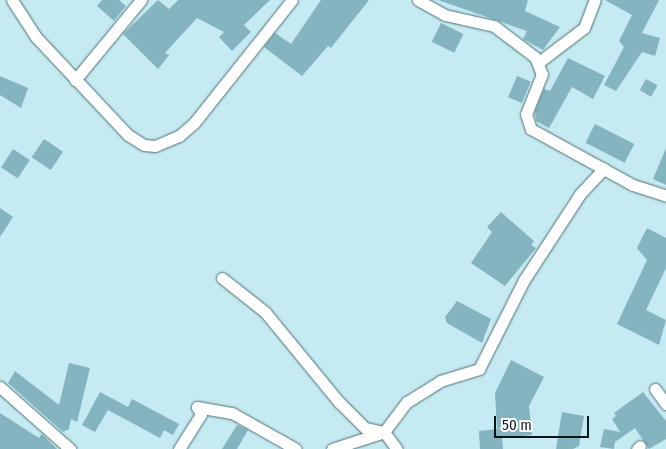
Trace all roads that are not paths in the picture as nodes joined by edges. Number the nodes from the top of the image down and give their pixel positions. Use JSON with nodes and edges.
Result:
{"nodes":[{"id":1,"x":12,"y":0,"type":"edge"},
{"id":2,"x":141,"y":0,"type":"edge"},
{"id":3,"x":292,"y":0,"type":"edge"},
{"id":4,"x":418,"y":0,"type":"edge"},
{"id":5,"x":595,"y":0,"type":"edge"},
{"id":6,"x":539,"y":62,"type":"junction"},
{"id":7,"x":75,"y":80,"type":"junction"},
{"id":8,"x":604,"y":168,"type":"junction"},
{"id":9,"x":666,"y":196,"type":"edge"},
{"id":10,"x":222,"y":278,"type":"dead end"},
{"id":11,"x":0,"y":387,"type":"edge"},
{"id":12,"x":655,"y":389,"type":"dead end"},
{"id":13,"x":666,"y":404,"type":"edge"},
{"id":14,"x":384,"y":432,"type":"junction"},
{"id":15,"x":70,"y":449,"type":"edge"},
{"id":16,"x":179,"y":449,"type":"edge"},
{"id":17,"x":296,"y":449,"type":"edge"},
{"id":18,"x":332,"y":449,"type":"edge"},
{"id":19,"x":396,"y":449,"type":"edge"}],
"edges":[{"from":1,"to":7,"type":"street"},
{"from":2,"to":7,"type":"street"},
{"from":3,"to":7,"type":"street"},
{"from":4,"to":6,"type":"street"},
{"from":5,"to":6,"type":"street"},
{"from":6,"to":8,"type":"street"},
{"from":8,"to":9,"type":"street"},
{"from":8,"to":14,"type":"street"},
{"from":10,"to":14,"type":"street"},
{"from":11,"to":15,"type":"street"},
{"from":12,"to":13,"type":"street"},
{"from":14,"to":18,"type":"street"},
{"from":14,"to":19,"type":"street"},
{"from":16,"to":17,"type":"street"}]}
